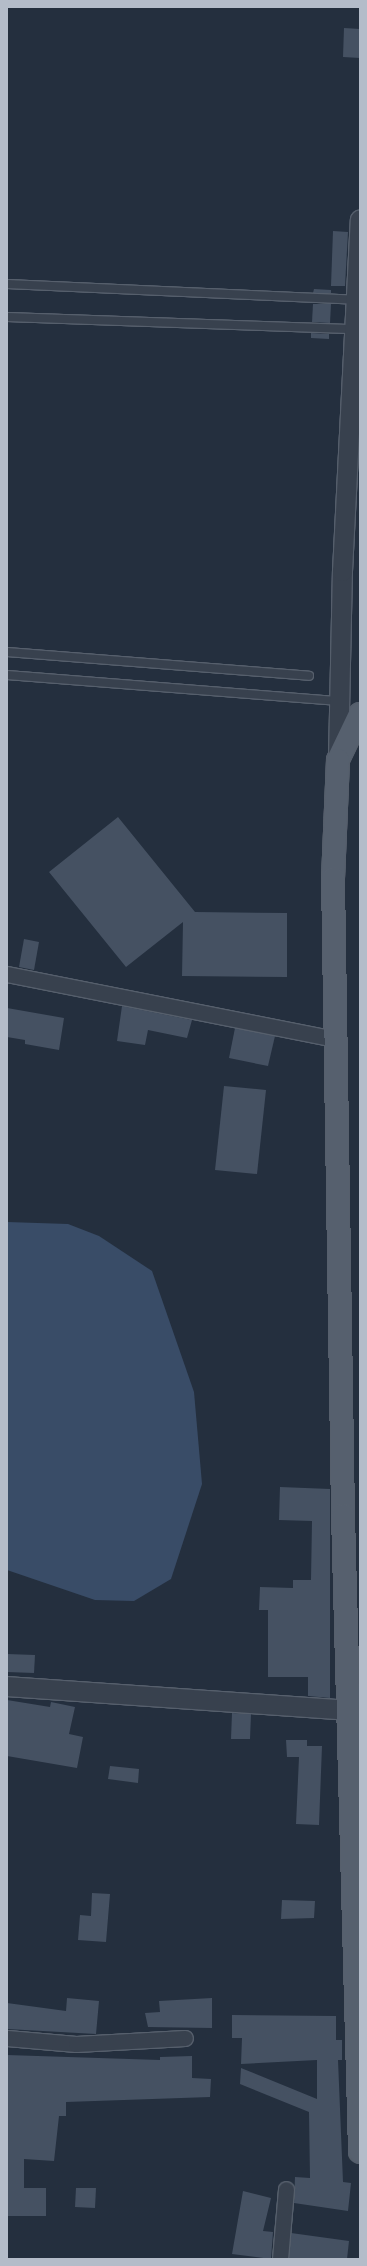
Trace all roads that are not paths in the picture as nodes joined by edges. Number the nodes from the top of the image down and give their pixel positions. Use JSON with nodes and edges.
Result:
{"nodes":[{"id":1,"x":360,"y":219,"type":"edge"},
{"id":2,"x":7,"y":284,"type":"edge"},
{"id":3,"x":357,"y":300,"type":"edge"},
{"id":4,"x":7,"y":317,"type":"edge"},
{"id":5,"x":356,"y":329,"type":"edge"},
{"id":6,"x":7,"y":652,"type":"edge"},
{"id":7,"x":7,"y":675,"type":"edge"},
{"id":8,"x":308,"y":676,"type":"dead end"},
{"id":9,"x":339,"y":702,"type":"junction"},
{"id":10,"x":360,"y":714,"type":"edge"},
{"id":11,"x":338,"y":760,"type":"junction"},
{"id":12,"x":7,"y":974,"type":"edge"},
{"id":13,"x":335,"y":1039,"type":"junction"},
{"id":14,"x":7,"y":1686,"type":"edge"},
{"id":15,"x":348,"y":1710,"type":"junction"},
{"id":16,"x":7,"y":2038,"type":"edge"},
{"id":17,"x":185,"y":2038,"type":"dead end"},
{"id":18,"x":360,"y":2152,"type":"edge"},
{"id":19,"x":286,"y":2189,"type":"dead end"},
{"id":20,"x":280,"y":2259,"type":"edge"}],
"edges":[{"from":1,"to":3,"type":"street"},
{"from":2,"to":3,"type":"lane"},
{"from":3,"to":5,"type":"street"},
{"from":4,"to":5,"type":"lane"},
{"from":5,"to":9,"type":"street"},
{"from":6,"to":8,"type":"lane"},
{"from":7,"to":9,"type":"lane"},
{"from":9,"to":11,"type":"street"},
{"from":10,"to":11,"type":"main road"},
{"from":11,"to":13,"type":"main road"},
{"from":12,"to":13,"type":"street"},
{"from":13,"to":15,"type":"main road"},
{"from":14,"to":15,"type":"street"},
{"from":15,"to":18,"type":"main road"},
{"from":16,"to":17,"type":"street"},
{"from":19,"to":20,"type":"street"}]}
